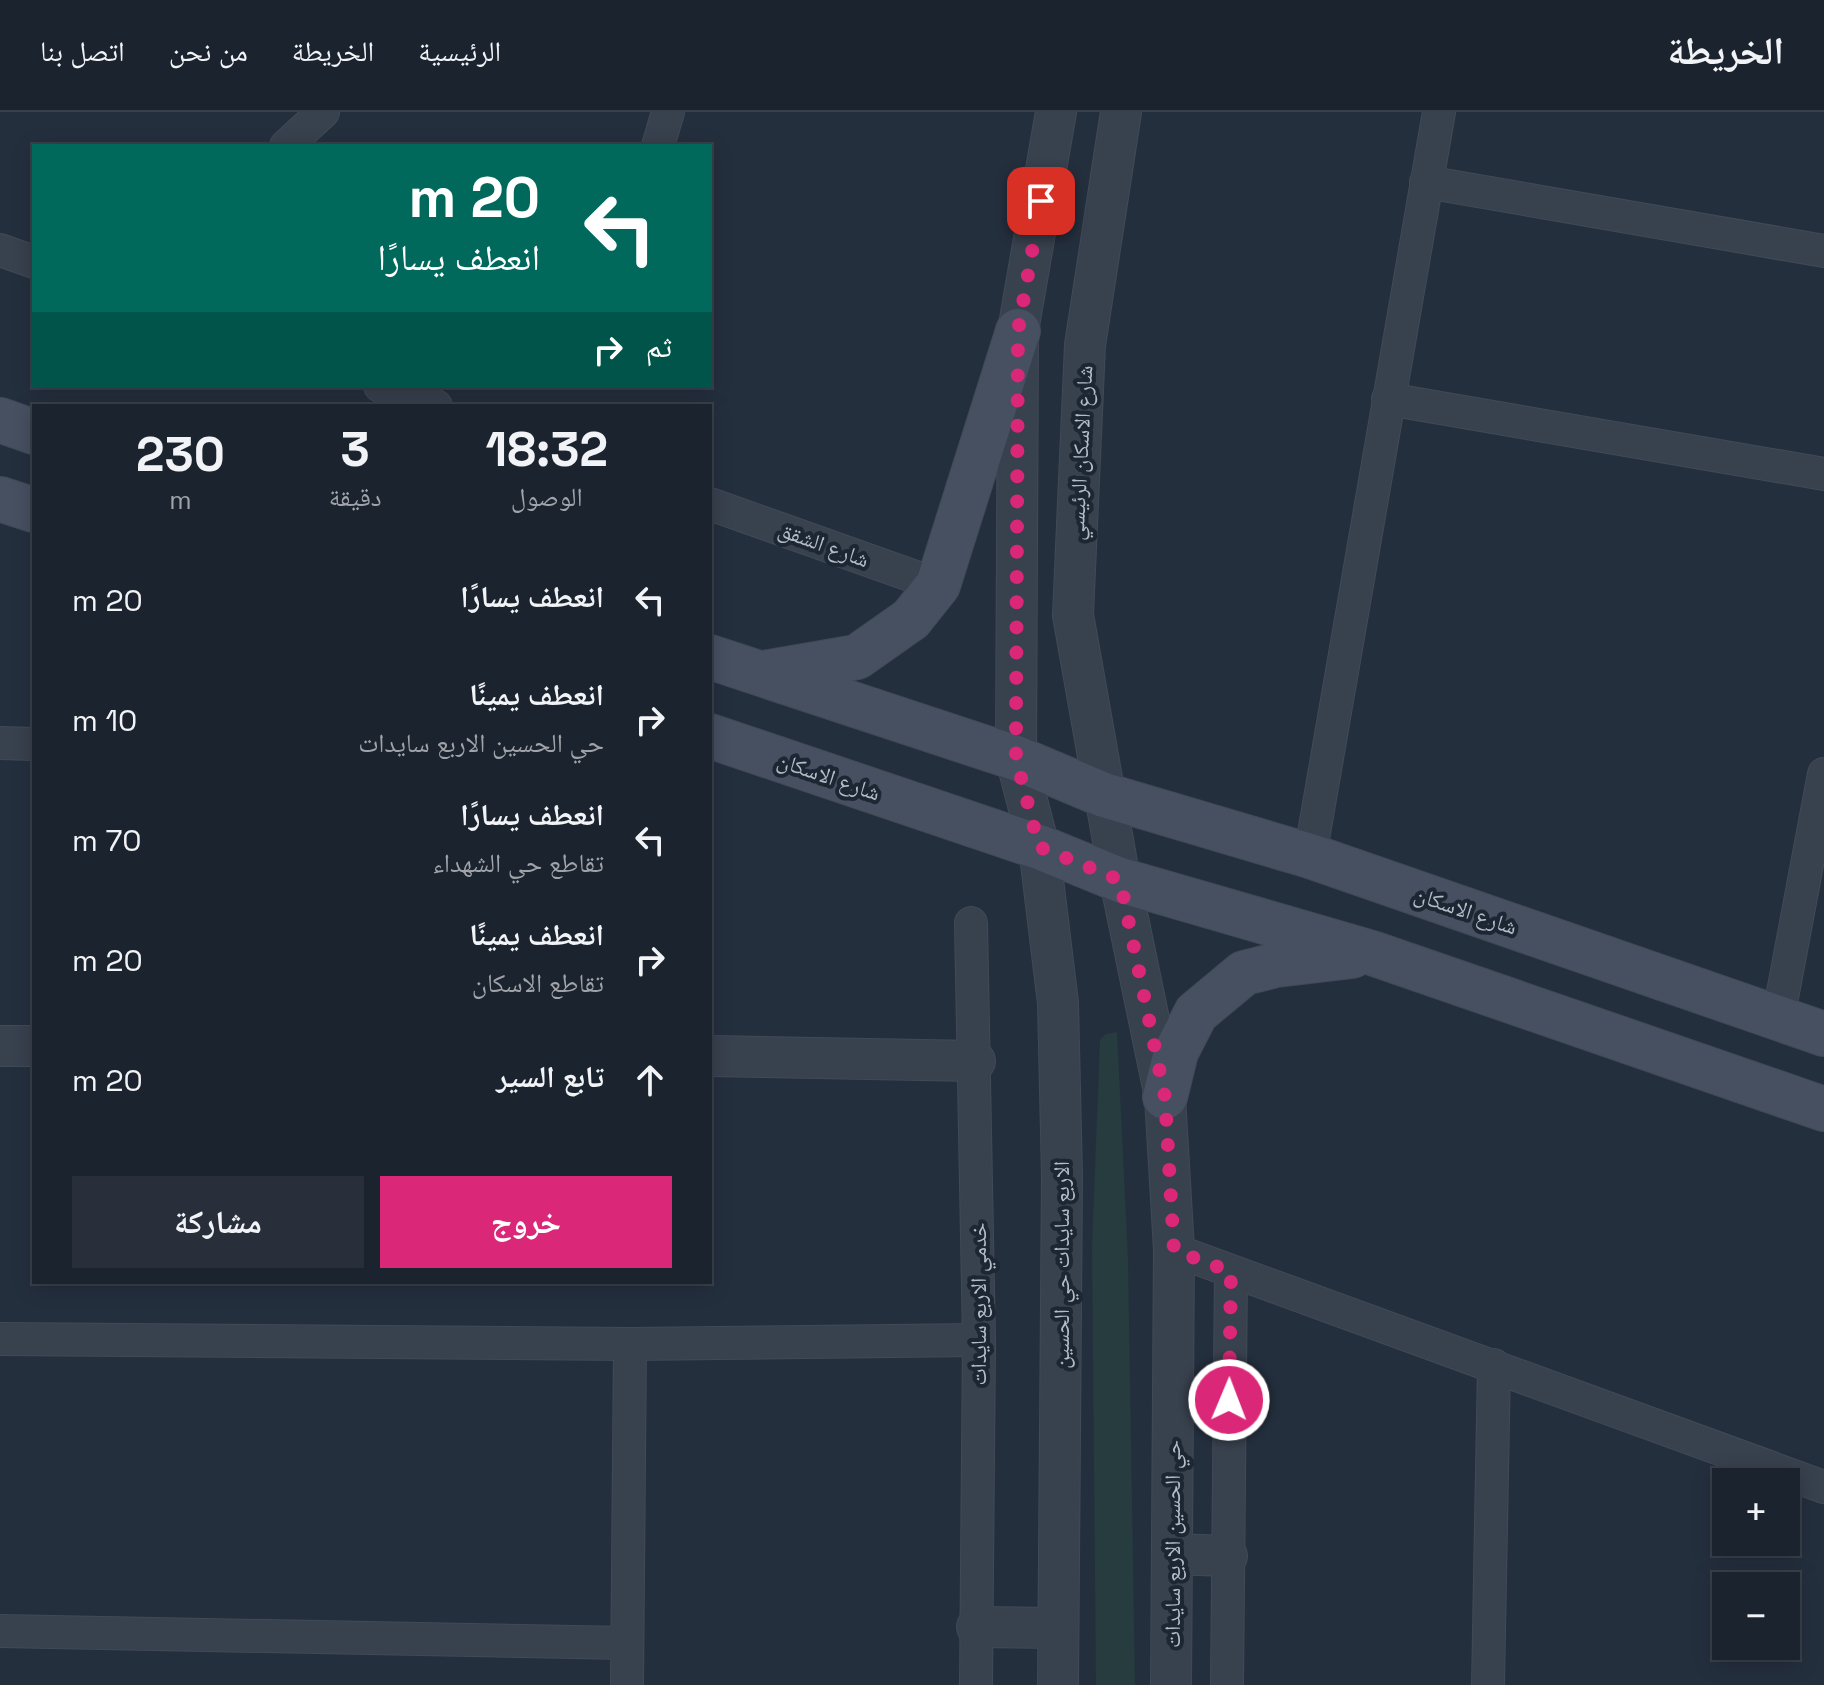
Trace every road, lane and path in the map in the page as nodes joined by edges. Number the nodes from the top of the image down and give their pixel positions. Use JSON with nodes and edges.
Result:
{"nodes":[{"id":1,"x":323,"y":112,"type":"edge"},
{"id":2,"x":668,"y":112,"type":"edge"},
{"id":3,"x":1056,"y":112,"type":"edge"},
{"id":4,"x":1121,"y":112,"type":"edge"},
{"id":5,"x":1439,"y":112,"type":"edge"},
{"id":6,"x":288,"y":144,"type":"edge"},
{"id":7,"x":659,"y":144,"type":"edge"},
{"id":8,"x":1426,"y":182,"type":"junction"},
{"id":9,"x":0,"y":250,"type":"edge"},
{"id":10,"x":1824,"y":251,"type":"edge"},
{"id":11,"x":32,"y":261,"type":"edge"},
{"id":12,"x":1018,"y":331,"type":"junction"},
{"id":13,"x":386,"y":388,"type":"edge"},
{"id":14,"x":1388,"y":399,"type":"junction"},
{"id":15,"x":430,"y":404,"type":"edge"},
{"id":16,"x":0,"y":420,"type":"edge"},
{"id":17,"x":32,"y":431,"type":"edge"},
{"id":18,"x":1824,"y":474,"type":"edge"},
{"id":19,"x":0,"y":499,"type":"edge"},
{"id":20,"x":712,"y":505,"type":"edge"},
{"id":21,"x":32,"y":509,"type":"edge"},
{"id":22,"x":938,"y":585,"type":"junction"},
{"id":23,"x":712,"y":658,"type":"edge"},
{"id":24,"x":759,"y":674,"type":"junction"},
{"id":25,"x":712,"y":737,"type":"edge"},
{"id":26,"x":0,"y":743,"type":"edge"},
{"id":27,"x":32,"y":744,"type":"edge"},
{"id":28,"x":1016,"y":758,"type":"junction"},
{"id":29,"x":1824,"y":774,"type":"edge"},
{"id":30,"x":1104,"y":795,"type":"junction"},
{"id":31,"x":1039,"y":847,"type":"junction"},
{"id":32,"x":1310,"y":856,"type":"junction"},
{"id":33,"x":1120,"y":880,"type":"junction"},
{"id":34,"x":971,"y":923,"type":"dead end"},
{"id":35,"x":1372,"y":953,"type":"junction"},
{"id":36,"x":1778,"y":1019,"type":"junction"},
{"id":37,"x":1824,"y":1034,"type":"edge"},
{"id":38,"x":0,"y":1046,"type":"edge"},
{"id":39,"x":32,"y":1046,"type":"edge"},
{"id":40,"x":712,"y":1056,"type":"edge"},
{"id":41,"x":975,"y":1061,"type":"junction"},
{"id":42,"x":1165,"y":1097,"type":"junction"},
{"id":43,"x":1824,"y":1109,"type":"edge"},
{"id":44,"x":1174,"y":1250,"type":"junction"},
{"id":45,"x":1231,"y":1272,"type":"junction"},
{"id":46,"x":0,"y":1339,"type":"edge"},
{"id":47,"x":979,"y":1340,"type":"junction"},
{"id":48,"x":630,"y":1344,"type":"junction"},
{"id":49,"x":1494,"y":1365,"type":"junction"},
{"id":50,"x":1824,"y":1487,"type":"edge"},
{"id":51,"x":1172,"y":1554,"type":"junction"},
{"id":52,"x":1227,"y":1556,"type":"junction"},
{"id":53,"x":977,"y":1627,"type":"junction"},
{"id":54,"x":1058,"y":1628,"type":"junction"},
{"id":55,"x":0,"y":1631,"type":"edge"},
{"id":56,"x":627,"y":1643,"type":"junction"},
{"id":57,"x":1492,"y":1684,"type":"edge"},
{"id":58,"x":627,"y":1685,"type":"edge"},
{"id":59,"x":976,"y":1685,"type":"edge"},
{"id":60,"x":1058,"y":1685,"type":"edge"},
{"id":61,"x":1171,"y":1685,"type":"edge"},
{"id":62,"x":1227,"y":1685,"type":"edge"}],
"edges":[{"from":1,"to":6,"type":"street"},
{"from":2,"to":7,"type":"street"},
{"from":3,"to":12,"type":"street"},
{"from":4,"to":30,"type":"street","name":"شارع الاسكان الرئيسي"},
{"from":5,"to":8,"type":"street"},
{"from":8,"to":10,"type":"street"},
{"from":8,"to":14,"type":"street"},
{"from":9,"to":11,"type":"street"},
{"from":12,"to":22,"type":"main road"},
{"from":12,"to":28,"type":"street","name":"الاربع سايدات حي الحسين"},
{"from":13,"to":15,"type":"street"},
{"from":14,"to":18,"type":"street"},
{"from":14,"to":32,"type":"street"},
{"from":16,"to":17,"type":"main road"},
{"from":19,"to":21,"type":"main road"},
{"from":20,"to":22,"type":"street","name":"شارع الشقق"},
{"from":22,"to":24,"type":"main road"},
{"from":23,"to":24,"type":"main road"},
{"from":24,"to":28,"type":"main road"},
{"from":25,"to":31,"type":"main road","name":"شارع الاسكان"},
{"from":26,"to":27,"type":"street"},
{"from":28,"to":30,"type":"main road","name":"شارع الاسكان"},
{"from":28,"to":31,"type":"street","name":"الاربع سايدات حي الحسين"},
{"from":29,"to":36,"type":"street"},
{"from":30,"to":32,"type":"main road","name":"شارع الاسكان"},
{"from":30,"to":33,"type":"street","name":"شارع الاسكان الرئيسي"},
{"from":31,"to":33,"type":"main road","name":"شارع الاسكان"},
{"from":31,"to":54,"type":"street","name":"الاربع سايدات حي الحسين"},
{"from":32,"to":36,"type":"main road","name":"شارع الاسكان"},
{"from":33,"to":35,"type":"main road"},
{"from":33,"to":42,"type":"street","name":"حي الحسين الاربع سايدات"},
{"from":34,"to":41,"type":"street","name":"خدمي الاربع سايدات"},
{"from":35,"to":42,"type":"main road"},
{"from":35,"to":43,"type":"main road"},
{"from":36,"to":37,"type":"main road","name":"شارع الاسكان"},
{"from":38,"to":39,"type":"street"},
{"from":40,"to":41,"type":"street"},
{"from":41,"to":47,"type":"street","name":"خدمي الاربع سايدات"},
{"from":42,"to":44,"type":"street","name":"حي الحسين الاربع سايدات"},
{"from":44,"to":45,"type":"street"},
{"from":44,"to":51,"type":"street","name":"حي الحسين الاربع سايدات"},
{"from":45,"to":49,"type":"street"},
{"from":45,"to":52,"type":"street"},
{"from":46,"to":48,"type":"street"},
{"from":47,"to":48,"type":"street"},
{"from":47,"to":53,"type":"street","name":"خدمي الاربع سايدات"},
{"from":48,"to":56,"type":"street"},
{"from":49,"to":50,"type":"street"},
{"from":49,"to":57,"type":"street"},
{"from":51,"to":52,"type":"street"},
{"from":51,"to":61,"type":"street","name":"حي الحسين الاربع سايدات"},
{"from":52,"to":62,"type":"street"},
{"from":53,"to":54,"type":"street"},
{"from":53,"to":59,"type":"street","name":"خدمي الاربع سايدات"},
{"from":54,"to":60,"type":"street","name":"الاربع سايدات حي الحسين"},
{"from":55,"to":56,"type":"street"},
{"from":56,"to":58,"type":"street"}]}
